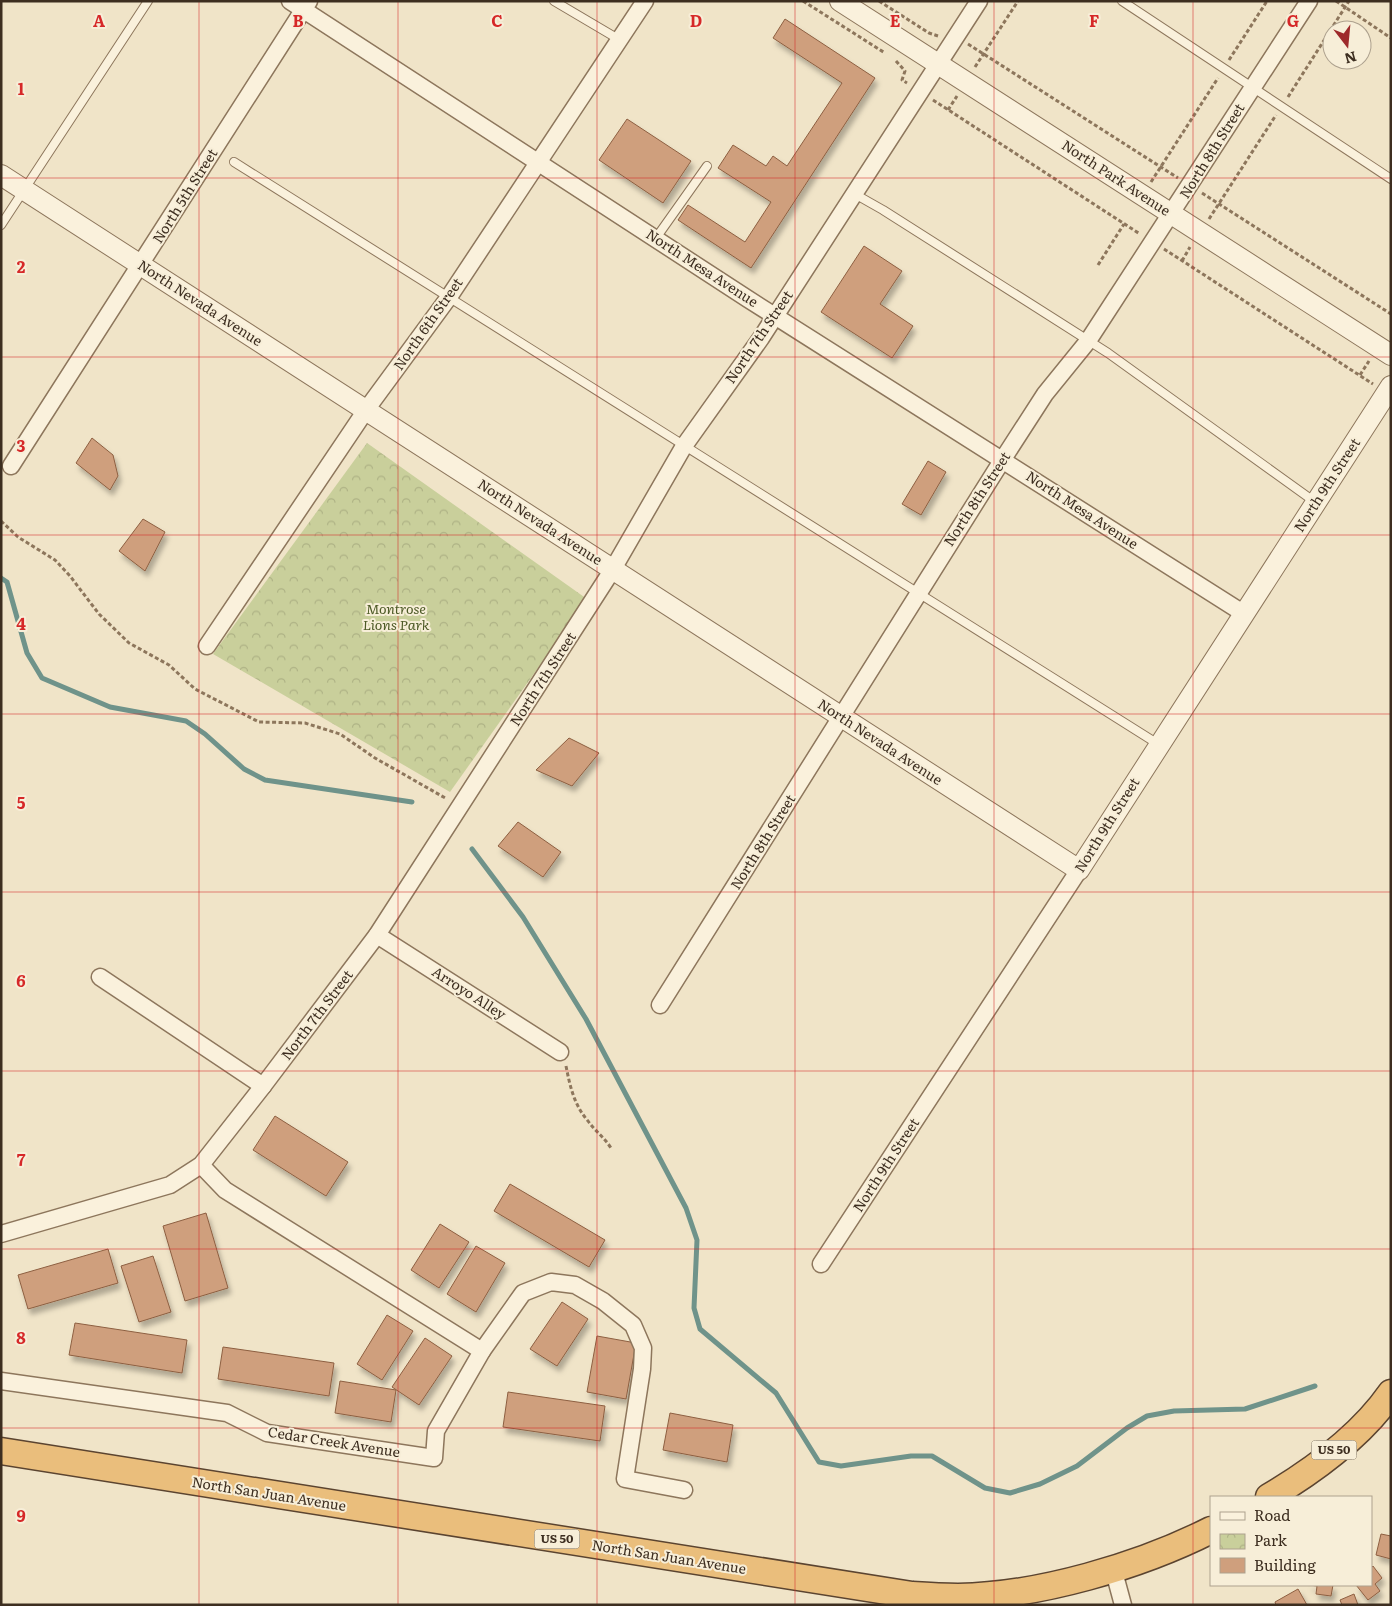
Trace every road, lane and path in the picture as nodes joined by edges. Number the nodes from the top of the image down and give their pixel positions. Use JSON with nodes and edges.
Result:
{"nodes":[{"id":1,"x":148,"y":1,"type":"edge"},
{"id":2,"x":554,"y":1,"type":"edge"},
{"id":3,"x":645,"y":1,"type":"edge"},
{"id":4,"x":803,"y":1,"type":"edge"},
{"id":5,"x":840,"y":1,"type":"edge"},
{"id":6,"x":880,"y":1,"type":"edge"},
{"id":7,"x":979,"y":1,"type":"edge"},
{"id":8,"x":1018,"y":1,"type":"edge"},
{"id":9,"x":1122,"y":1,"type":"edge"},
{"id":10,"x":1267,"y":1,"type":"edge"},
{"id":11,"x":1309,"y":1,"type":"edge"},
{"id":12,"x":1336,"y":1,"type":"edge"},
{"id":13,"x":1349,"y":1,"type":"edge"},
{"id":14,"x":301,"y":4,"type":"edge"},
{"id":15,"x":1345,"y":8,"type":"junction"},
{"id":16,"x":1391,"y":38,"type":"edge"},
{"id":17,"x":620,"y":40,"type":"junction"},
{"id":18,"x":955,"y":40,"type":"junction"},
{"id":19,"x":984,"y":53,"type":"junction"},
{"id":20,"x":939,"y":65,"type":"junction"},
{"id":21,"x":1224,"y":69,"type":"junction"},
{"id":22,"x":1252,"y":88,"type":"junction"},
{"id":23,"x":919,"y":91,"type":"junction"},
{"id":24,"x":538,"y":161,"type":"junction"},
{"id":25,"x":234,"y":162,"type":"dead end"},
{"id":26,"x":707,"y":166,"type":"dead end"},
{"id":27,"x":1161,"y":167,"type":"junction"},
{"id":28,"x":1,"y":175,"type":"edge"},
{"id":29,"x":1391,"y":179,"type":"edge"},
{"id":30,"x":1191,"y":186,"type":"junction"},
{"id":31,"x":24,"y":190,"type":"junction"},
{"id":32,"x":854,"y":194,"type":"junction"},
{"id":33,"x":1172,"y":214,"type":"junction"},
{"id":34,"x":1125,"y":224,"type":"junction"},
{"id":35,"x":1,"y":225,"type":"edge"},
{"id":36,"x":656,"y":238,"type":"junction"},
{"id":37,"x":1153,"y":242,"type":"junction"},
{"id":38,"x":141,"y":265,"type":"junction"},
{"id":39,"x":1098,"y":265,"type":"dead end"},
{"id":40,"x":449,"y":297,"type":"junction"},
{"id":41,"x":1391,"y":314,"type":"edge"},
{"id":42,"x":775,"y":315,"type":"junction"},
{"id":43,"x":1088,"y":341,"type":"junction"},
{"id":44,"x":1391,"y":355,"type":"edge"},
{"id":45,"x":1389,"y":390,"type":"edge"},
{"id":46,"x":366,"y":410,"type":"junction"},
{"id":47,"x":684,"y":446,"type":"junction"},
{"id":48,"x":1003,"y":459,"type":"junction"},
{"id":49,"x":12,"y":466,"type":"dead end"},
{"id":50,"x":1316,"y":503,"type":"junction"},
{"id":51,"x":1,"y":521,"type":"edge"},
{"id":52,"x":613,"y":569,"type":"junction"},
{"id":53,"x":917,"y":592,"type":"junction"},
{"id":54,"x":1242,"y":613,"type":"junction"},
{"id":55,"x":208,"y":646,"type":"dead end"},
{"id":56,"x":842,"y":717,"type":"junction"},
{"id":57,"x":1158,"y":744,"type":"junction"},
{"id":58,"x":460,"y":807,"type":"junction"},
{"id":59,"x":1079,"y":870,"type":"junction"},
{"id":60,"x":377,"y":935,"type":"junction"},
{"id":61,"x":100,"y":977,"type":"dead end"},
{"id":62,"x":660,"y":1005,"type":"dead end"},
{"id":63,"x":560,"y":1052,"type":"joint"},
{"id":64,"x":264,"y":1086,"type":"junction"},
{"id":65,"x":611,"y":1148,"type":"dead end"},
{"id":66,"x":200,"y":1165,"type":"junction"},
{"id":67,"x":1,"y":1234,"type":"edge"},
{"id":68,"x":821,"y":1264,"type":"dead end"},
{"id":69,"x":482,"y":1351,"type":"junction"},
{"id":70,"x":1,"y":1381,"type":"edge"},
{"id":71,"x":1391,"y":1393,"type":"edge"},
{"id":72,"x":1,"y":1451,"type":"edge"},
{"id":73,"x":684,"y":1490,"type":"dead end"},
{"id":74,"x":1270,"y":1496,"type":"edge"},
{"id":75,"x":1210,"y":1530,"type":"edge"},
{"id":76,"x":1112,"y":1568,"type":"junction"},
{"id":77,"x":1123,"y":1605,"type":"edge"}],
"edges":[{"from":1,"to":31,"type":"lane"},
{"from":2,"to":17,"type":"lane"},
{"from":3,"to":17,"type":"street","name":"North 6th Street"},
{"from":4,"to":23,"type":"path"},
{"from":5,"to":20,"type":"street","name":"North Park Avenue"},
{"from":6,"to":18,"type":"path"},
{"from":7,"to":18,"type":"street","name":"North 7th Street"},
{"from":8,"to":19,"type":"path"},
{"from":9,"to":21,"type":"lane"},
{"from":10,"to":21,"type":"path"},
{"from":11,"to":22,"type":"street","name":"North 8th Street"},
{"from":12,"to":15,"type":"path"},
{"from":13,"to":15,"type":"path"},
{"from":14,"to":24,"type":"street","name":"North Mesa Avenue"},
{"from":14,"to":38,"type":"street","name":"North 5th Street"},
{"from":15,"to":16,"type":"path"},
{"from":17,"to":24,"type":"street","name":"North 6th Street"},
{"from":18,"to":19,"type":"path"},
{"from":18,"to":20,"type":"street","name":"North 7th Street"},
{"from":19,"to":27,"type":"path"},
{"from":20,"to":23,"type":"street","name":"North 7th Street"},
{"from":20,"to":33,"type":"street","name":"North Park Avenue"},
{"from":21,"to":22,"type":"lane"},
{"from":21,"to":27,"type":"path"},
{"from":22,"to":29,"type":"lane"},
{"from":22,"to":30,"type":"street","name":"North 8th Street"},
{"from":23,"to":32,"type":"street","name":"North 7th Street"},
{"from":23,"to":34,"type":"path"},
{"from":24,"to":36,"type":"street","name":"North Mesa Avenue"},
{"from":24,"to":40,"type":"street","name":"North 6th Street"},
{"from":25,"to":40,"type":"lane"},
{"from":26,"to":36,"type":"lane"},
{"from":27,"to":30,"type":"path"},
{"from":28,"to":31,"type":"street","name":"North Nevada Avenue"},
{"from":30,"to":33,"type":"street","name":"North 8th Street"},
{"from":30,"to":41,"type":"path"},
{"from":31,"to":35,"type":"lane"},
{"from":31,"to":38,"type":"street","name":"North Nevada Avenue"},
{"from":32,"to":42,"type":"street","name":"North 7th Street"},
{"from":32,"to":43,"type":"lane"},
{"from":33,"to":37,"type":"street","name":"North 8th Street"},
{"from":33,"to":44,"type":"street","name":"North Park Avenue"},
{"from":34,"to":37,"type":"path"},
{"from":34,"to":39,"type":"path"},
{"from":36,"to":42,"type":"street","name":"North Mesa Avenue"},
{"from":37,"to":43,"type":"street","name":"North 8th Street"},
{"from":37,"to":45,"type":"path"},
{"from":38,"to":46,"type":"street","name":"North Nevada Avenue"},
{"from":38,"to":49,"type":"street","name":"North 5th Street"},
{"from":40,"to":46,"type":"street","name":"North 6th Street"},
{"from":40,"to":47,"type":"lane"},
{"from":42,"to":47,"type":"street","name":"North 7th Street"},
{"from":42,"to":48,"type":"street","name":"North Mesa Avenue"},
{"from":43,"to":48,"type":"street","name":"North 8th Street"},
{"from":43,"to":50,"type":"lane"},
{"from":45,"to":50,"type":"street","name":"North 9th Street"},
{"from":46,"to":52,"type":"street","name":"North Nevada Avenue"},
{"from":46,"to":55,"type":"street","name":"North 6th Street"},
{"from":47,"to":52,"type":"street","name":"North 7th Street"},
{"from":47,"to":53,"type":"lane"},
{"from":48,"to":53,"type":"street","name":"North 8th Street"},
{"from":48,"to":54,"type":"street","name":"North Mesa Avenue"},
{"from":50,"to":54,"type":"street","name":"North 9th Street"},
{"from":51,"to":58,"type":"path"},
{"from":52,"to":56,"type":"street","name":"North Nevada Avenue"},
{"from":52,"to":58,"type":"street","name":"North 7th Street"},
{"from":53,"to":56,"type":"street","name":"North 8th Street"},
{"from":53,"to":57,"type":"lane"},
{"from":54,"to":57,"type":"street","name":"North 9th Street"},
{"from":56,"to":59,"type":"street","name":"North Nevada Avenue"},
{"from":56,"to":62,"type":"street","name":"North 8th Street"},
{"from":57,"to":59,"type":"street","name":"North 9th Street"},
{"from":58,"to":60,"type":"street","name":"North 7th Street"},
{"from":59,"to":68,"type":"street","name":"North 9th Street"},
{"from":60,"to":63,"type":"street","name":"Arroyo Alley"},
{"from":60,"to":64,"type":"street","name":"North 7th Street"},
{"from":61,"to":64,"type":"street"},
{"from":63,"to":65,"type":"path"},
{"from":64,"to":66,"type":"street","name":"North 7th Street"},
{"from":66,"to":67,"type":"street","name":"North 7th Street"},
{"from":66,"to":69,"type":"street"},
{"from":69,"to":70,"type":"street","name":"Cedar Creek Avenue"},
{"from":69,"to":73,"type":"street","name":"Cedar Creek Avenue"},
{"from":71,"to":74,"type":"highway","number":"US 50"},
{"from":72,"to":76,"type":"highway","name":"North San Juan Avenue","number":"US 50"},
{"from":75,"to":76,"type":"highway","name":"North San Juan Avenue","number":"US 50"},
{"from":76,"to":77,"type":"street"}]}
